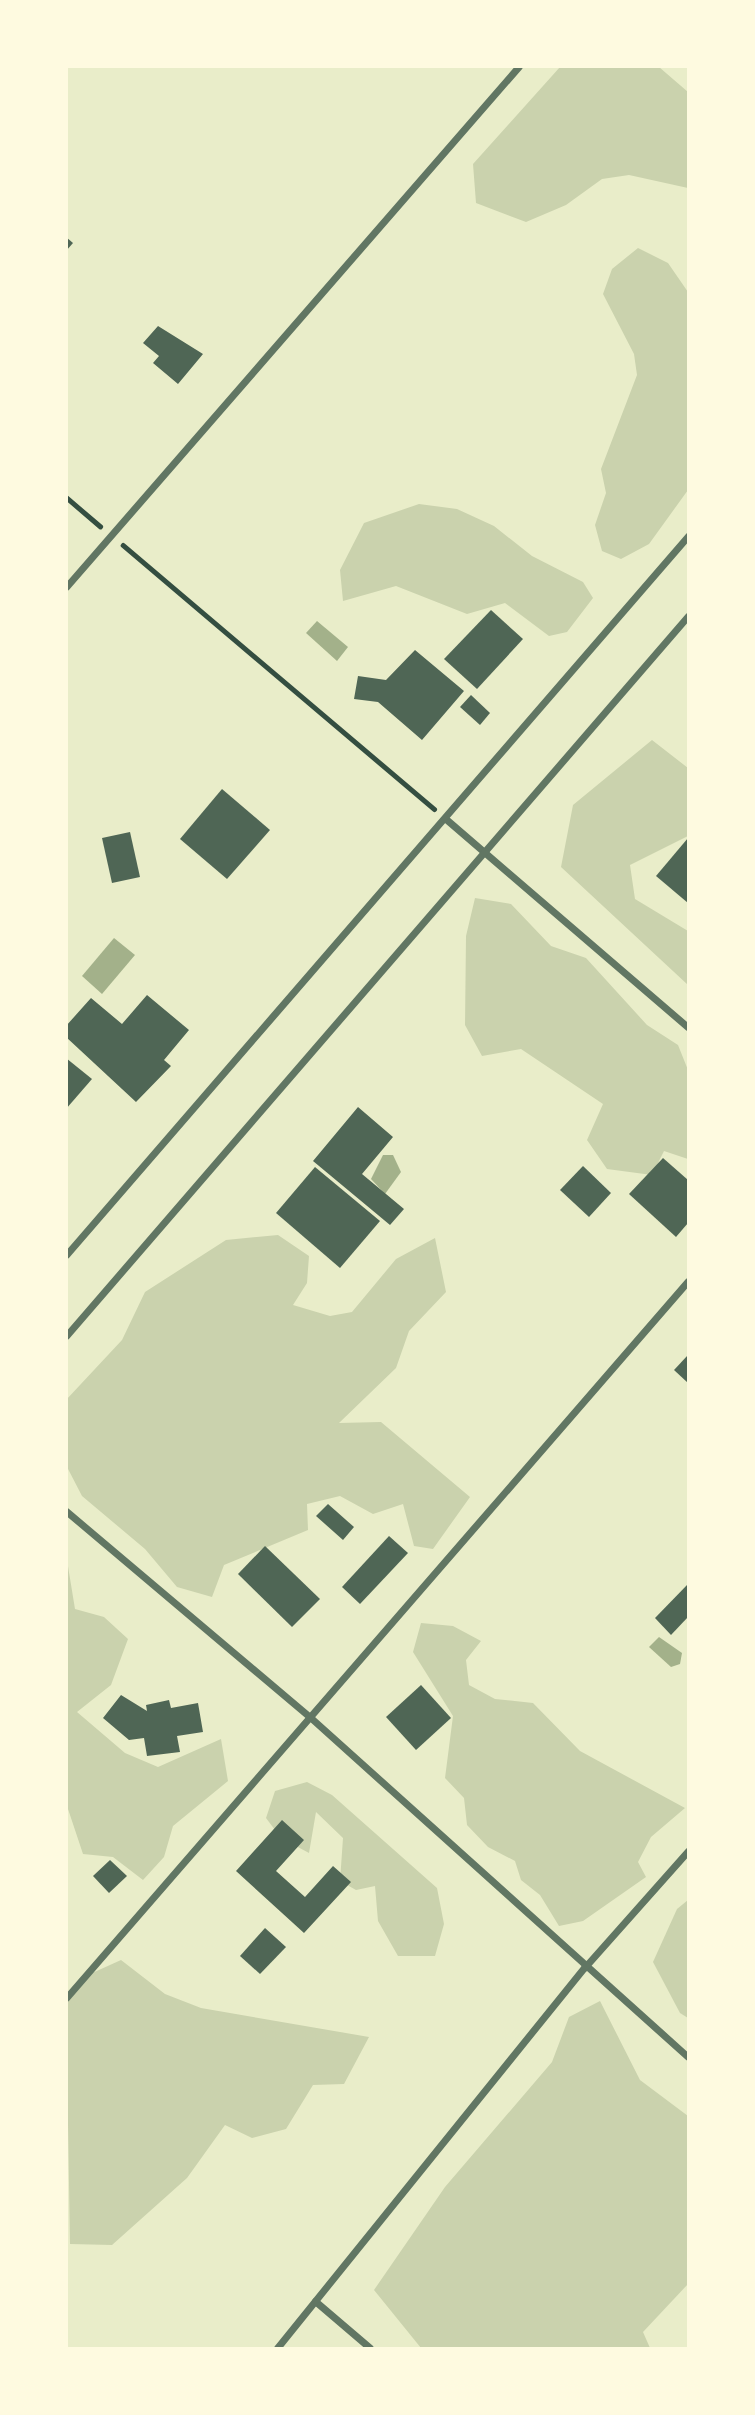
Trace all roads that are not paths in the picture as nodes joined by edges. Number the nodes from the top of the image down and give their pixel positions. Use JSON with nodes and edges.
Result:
{"nodes":[{"id":1,"x":519,"y":66,"type":"edge"},
{"id":2,"x":688,"y":536,"type":"edge"},
{"id":3,"x":66,"y":587,"type":"edge"},
{"id":4,"x":688,"y":616,"type":"edge"},
{"id":5,"x":447,"y":820,"type":"junction"},
{"id":6,"x":486,"y":851,"type":"junction"},
{"id":7,"x":688,"y":1027,"type":"edge"},
{"id":8,"x":66,"y":1255,"type":"edge"},
{"id":9,"x":688,"y":1281,"type":"edge"},
{"id":10,"x":66,"y":1336,"type":"edge"},
{"id":11,"x":66,"y":1511,"type":"edge"},
{"id":12,"x":311,"y":1718,"type":"junction"},
{"id":13,"x":688,"y":1851,"type":"edge"},
{"id":14,"x":584,"y":1968,"type":"junction"},
{"id":15,"x":66,"y":1998,"type":"edge"},
{"id":16,"x":688,"y":2057,"type":"edge"},
{"id":17,"x":315,"y":2301,"type":"junction"},
{"id":18,"x":277,"y":2348,"type":"edge"},
{"id":19,"x":370,"y":2348,"type":"edge"}],
"edges":[{"from":1,"to":3,"type":"street"},
{"from":2,"to":5,"type":"street"},
{"from":4,"to":6,"type":"street"},
{"from":5,"to":6,"type":"street"},
{"from":5,"to":8,"type":"street"},
{"from":6,"to":7,"type":"street"},
{"from":6,"to":10,"type":"street"},
{"from":9,"to":12,"type":"street"},
{"from":11,"to":12,"type":"street"},
{"from":12,"to":14,"type":"street"},
{"from":12,"to":15,"type":"street"},
{"from":13,"to":14,"type":"street"},
{"from":14,"to":16,"type":"street"},
{"from":14,"to":17,"type":"street"},
{"from":17,"to":18,"type":"street"},
{"from":17,"to":19,"type":"street"}]}
